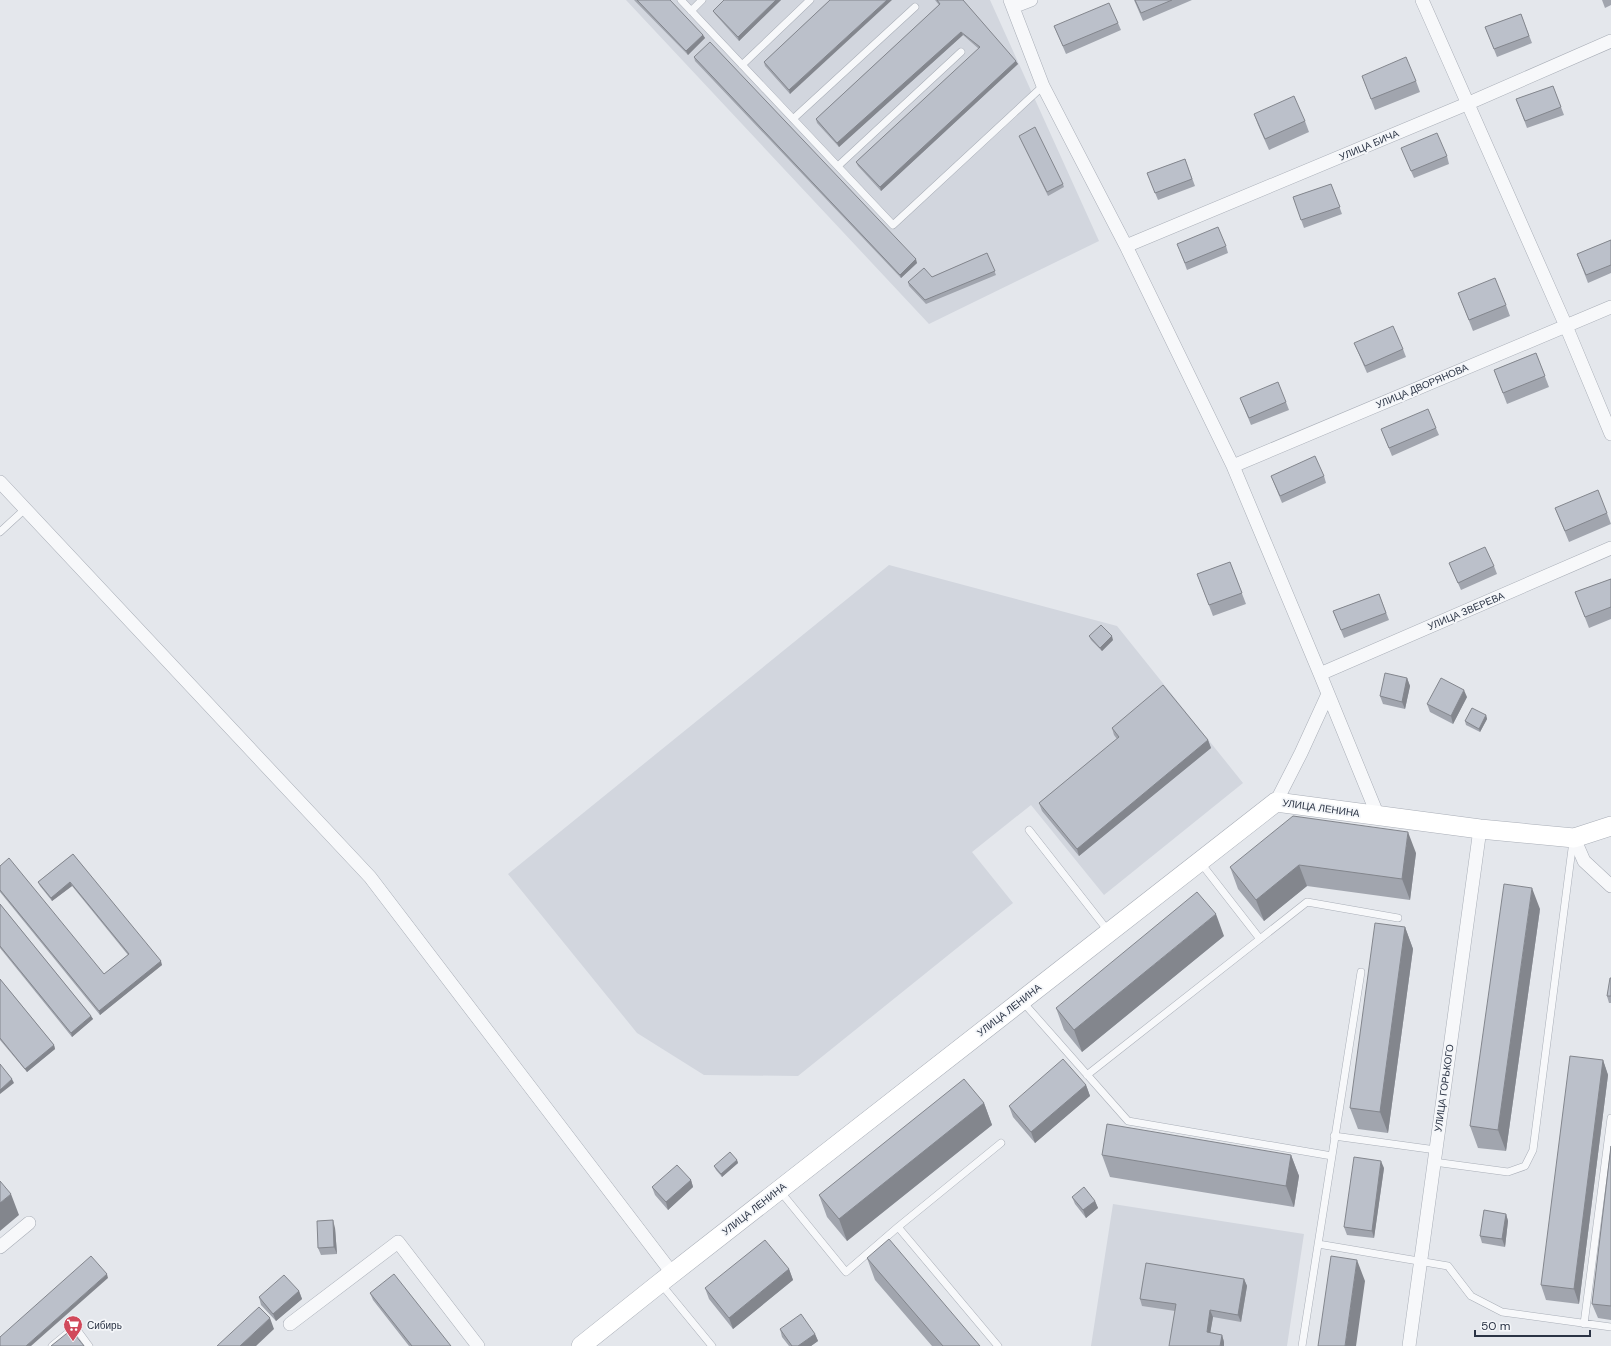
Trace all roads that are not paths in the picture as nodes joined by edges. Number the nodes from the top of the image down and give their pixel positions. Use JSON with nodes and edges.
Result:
{"nodes":[{"id":1,"x":681,"y":0,"type":"edge"},
{"id":2,"x":702,"y":0,"type":"edge"},
{"id":3,"x":810,"y":0,"type":"edge"},
{"id":4,"x":1031,"y":0,"type":"edge"},
{"id":5,"x":1422,"y":0,"type":"edge"},
{"id":6,"x":1012,"y":3,"type":"edge"},
{"id":7,"x":915,"y":7,"type":"dead end"},
{"id":8,"x":691,"y":11,"type":"junction"},
{"id":9,"x":1611,"y":41,"type":"edge"},
{"id":10,"x":960,"y":52,"type":"dead end"},
{"id":11,"x":742,"y":65,"type":"junction"},
{"id":12,"x":1043,"y":86,"type":"junction"},
{"id":13,"x":1469,"y":103,"type":"junction"},
{"id":14,"x":793,"y":119,"type":"junction"},
{"id":15,"x":838,"y":166,"type":"junction"},
{"id":16,"x":1126,"y":246,"type":"junction"},
{"id":17,"x":1611,"y":307,"type":"edge"},
{"id":18,"x":1566,"y":326,"type":"junction"},
{"id":19,"x":1611,"y":434,"type":"edge"},
{"id":20,"x":1233,"y":466,"type":"junction"},
{"id":21,"x":0,"y":482,"type":"edge"},
{"id":22,"x":25,"y":509,"type":"junction"},
{"id":23,"x":0,"y":532,"type":"edge"},
{"id":24,"x":1611,"y":548,"type":"edge"},
{"id":25,"x":1320,"y":674,"type":"junction"},
{"id":26,"x":1328,"y":694,"type":"junction"},
{"id":27,"x":1276,"y":802,"type":"junction"},
{"id":28,"x":1378,"y":816,"type":"junction"},
{"id":29,"x":1611,"y":826,"type":"edge"},
{"id":30,"x":1480,"y":829,"type":"junction"},
{"id":31,"x":1029,"y":830,"type":"dead end"},
{"id":32,"x":1574,"y":838,"type":"junction"},
{"id":33,"x":1200,"y":862,"type":"junction"},
{"id":34,"x":1611,"y":886,"type":"edge"},
{"id":35,"x":1398,"y":918,"type":"dead end"},
{"id":36,"x":1109,"y":932,"type":"junction"},
{"id":37,"x":1260,"y":939,"type":"junction"},
{"id":38,"x":1361,"y":972,"type":"dead end"},
{"id":39,"x":1021,"y":1000,"type":"junction"},
{"id":40,"x":1087,"y":1075,"type":"junction"},
{"id":41,"x":1611,"y":1118,"type":"edge"},
{"id":42,"x":1334,"y":1136,"type":"junction"},
{"id":43,"x":1001,"y":1143,"type":"dead end"},
{"id":44,"x":1332,"y":1156,"type":"junction"},
{"id":45,"x":1435,"y":1156,"type":"junction"},
{"id":46,"x":778,"y":1190,"type":"junction"},
{"id":47,"x":29,"y":1223,"type":"dead end"},
{"id":48,"x":898,"y":1227,"type":"junction"},
{"id":49,"x":1318,"y":1244,"type":"junction"},
{"id":50,"x":0,"y":1247,"type":"edge"},
{"id":51,"x":1420,"y":1261,"type":"junction"},
{"id":52,"x":666,"y":1278,"type":"junction"},
{"id":53,"x":290,"y":1324,"type":"dead end"},
{"id":54,"x":1584,"y":1324,"type":"junction"},
{"id":55,"x":1611,"y":1327,"type":"edge"},
{"id":56,"x":52,"y":1346,"type":"edge"},
{"id":57,"x":89,"y":1346,"type":"edge"},
{"id":58,"x":478,"y":1346,"type":"edge"},
{"id":59,"x":581,"y":1346,"type":"edge"},
{"id":60,"x":712,"y":1346,"type":"edge"},
{"id":61,"x":998,"y":1346,"type":"edge"},
{"id":62,"x":1302,"y":1346,"type":"edge"},
{"id":63,"x":1409,"y":1346,"type":"edge"}],
"edges":[{"from":1,"to":8,"type":"lane"},
{"from":2,"to":8,"type":"lane"},
{"from":3,"to":11,"type":"lane"},
{"from":4,"to":6,"type":"street"},
{"from":5,"to":13,"type":"street"},
{"from":6,"to":12,"type":"street"},
{"from":7,"to":14,"type":"lane"},
{"from":8,"to":11,"type":"lane"},
{"from":9,"to":13,"type":"street","name":"УЛИЦА БИЧА"},
{"from":10,"to":15,"type":"lane"},
{"from":11,"to":14,"type":"lane"},
{"from":12,"to":15,"type":"lane"},
{"from":12,"to":16,"type":"street"},
{"from":13,"to":16,"type":"street","name":"УЛИЦА БИЧА"},
{"from":13,"to":18,"type":"street"},
{"from":14,"to":15,"type":"lane"},
{"from":16,"to":20,"type":"street"},
{"from":17,"to":18,"type":"street","name":"УЛИЦА ДВОРЯНОВА"},
{"from":18,"to":19,"type":"street"},
{"from":18,"to":20,"type":"street","name":"УЛИЦА ДВОРЯНОВА"},
{"from":20,"to":25,"type":"street"},
{"from":21,"to":22,"type":"street"},
{"from":22,"to":23,"type":"lane"},
{"from":22,"to":52,"type":"street"},
{"from":24,"to":25,"type":"street","name":"УЛИЦА ЗВЕРЕВА"},
{"from":25,"to":26,"type":"street"},
{"from":26,"to":27,"type":"street"},
{"from":26,"to":28,"type":"street"},
{"from":27,"to":28,"type":"street","name":"УЛИЦА ЛЕНИНА"},
{"from":27,"to":33,"type":"street","name":"УЛИЦА ЛЕНИНА"},
{"from":28,"to":30,"type":"street","name":"УЛИЦА ЛЕНИНА"},
{"from":29,"to":32,"type":"street"},
{"from":30,"to":32,"type":"street","name":"УЛИЦА ЛЕНИНА"},
{"from":30,"to":45,"type":"street","name":"УЛИЦА ГОРЬКОГО"},
{"from":31,"to":36,"type":"lane"},
{"from":32,"to":34,"type":"street"},
{"from":32,"to":45,"type":"lane"},
{"from":33,"to":36,"type":"street","name":"УЛИЦА ЛЕНИНА"},
{"from":33,"to":37,"type":"lane"},
{"from":35,"to":37,"type":"lane"},
{"from":36,"to":39,"type":"street","name":"УЛИЦА ЛЕНИНА"},
{"from":37,"to":40,"type":"lane"},
{"from":38,"to":42,"type":"lane"},
{"from":39,"to":40,"type":"lane"},
{"from":39,"to":46,"type":"street","name":"УЛИЦА ЛЕНИНА"},
{"from":40,"to":44,"type":"lane"},
{"from":41,"to":54,"type":"lane"},
{"from":42,"to":44,"type":"lane"},
{"from":42,"to":45,"type":"lane"},
{"from":43,"to":48,"type":"lane"},
{"from":44,"to":49,"type":"lane"},
{"from":45,"to":51,"type":"street","name":"УЛИЦА ГОРЬКОГО"},
{"from":46,"to":48,"type":"lane"},
{"from":46,"to":52,"type":"street","name":"УЛИЦА ЛЕНИНА"},
{"from":47,"to":50,"type":"street"},
{"from":48,"to":61,"type":"lane"},
{"from":49,"to":51,"type":"lane"},
{"from":49,"to":62,"type":"lane"},
{"from":51,"to":54,"type":"lane"},
{"from":51,"to":63,"type":"street","name":"УЛИЦА ГОРЬКОГО"},
{"from":52,"to":59,"type":"street","name":"УЛИЦА ЛЕНИНА"},
{"from":52,"to":60,"type":"lane"},
{"from":53,"to":58,"type":"street"},
{"from":54,"to":55,"type":"lane"},
{"from":56,"to":57,"type":"lane"}]}
